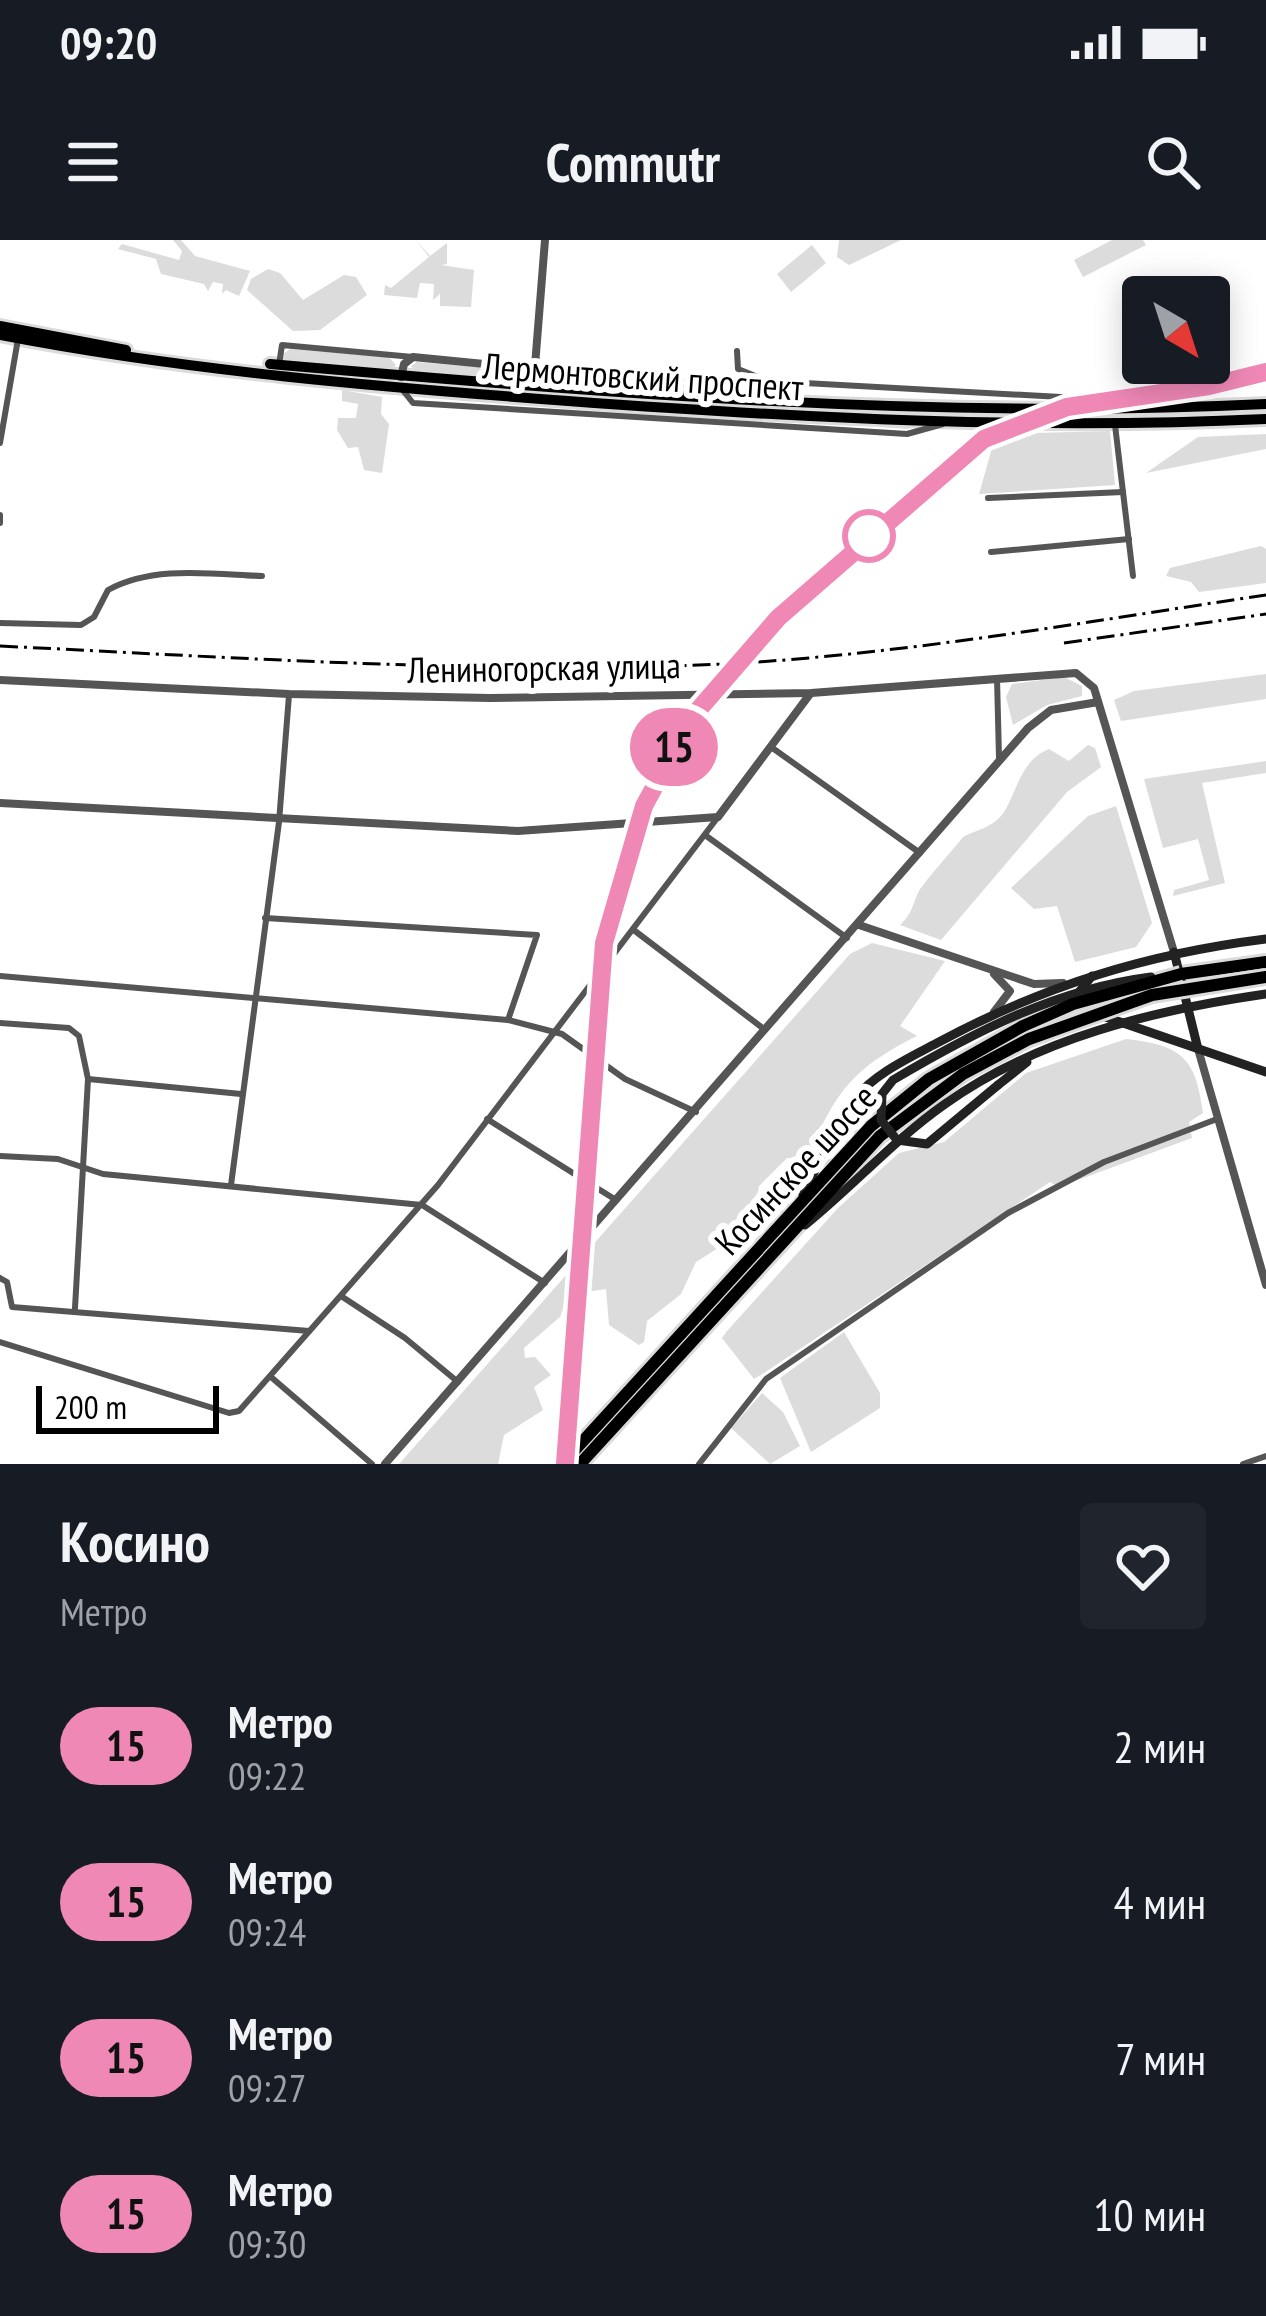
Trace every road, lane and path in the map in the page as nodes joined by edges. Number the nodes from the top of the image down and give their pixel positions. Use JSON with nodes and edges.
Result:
{"nodes":[{"id":1,"x":545,"y":240,"type":"edge"},
{"id":2,"x":0,"y":330,"type":"edge"},
{"id":3,"x":19,"y":334,"type":"junction"},
{"id":4,"x":737,"y":351,"type":"dead end"},
{"id":5,"x":413,"y":357,"type":"junction"},
{"id":6,"x":279,"y":365,"type":"junction"},
{"id":7,"x":535,"y":366,"type":"junction"},
{"id":8,"x":401,"y":382,"type":"junction"},
{"id":9,"x":868,"y":389,"type":"junction"},
{"id":10,"x":1097,"y":399,"type":"dead end"},
{"id":11,"x":790,"y":403,"type":"junction"},
{"id":12,"x":1266,"y":404,"type":"edge"},
{"id":13,"x":867,"y":407,"type":"junction"},
{"id":14,"x":916,"y":416,"type":"junction"},
{"id":15,"x":1266,"y":418,"type":"edge"},
{"id":16,"x":946,"y":423,"type":"junction"},
{"id":17,"x":1115,"y":424,"type":"junction"},
{"id":18,"x":907,"y":434,"type":"junction"},
{"id":19,"x":0,"y":443,"type":"edge"},
{"id":20,"x":1123,"y":492,"type":"junction"},
{"id":21,"x":988,"y":498,"type":"dead end"},
{"id":22,"x":1129,"y":539,"type":"junction"},
{"id":23,"x":992,"y":552,"type":"dead end"},
{"id":24,"x":262,"y":576,"type":"dead end"},
{"id":25,"x":1133,"y":576,"type":"dead end"},
{"id":26,"x":0,"y":623,"type":"edge"},
{"id":27,"x":997,"y":678,"type":"junction"},
{"id":28,"x":0,"y":680,"type":"edge"},
{"id":29,"x":811,"y":693,"type":"junction"},
{"id":30,"x":289,"y":694,"type":"junction"},
{"id":31,"x":1098,"y":702,"type":"junction"},
{"id":32,"x":771,"y":747,"type":"junction"},
{"id":33,"x":999,"y":762,"type":"junction"},
{"id":34,"x":0,"y":803,"type":"edge"},
{"id":35,"x":718,"y":817,"type":"junction"},
{"id":36,"x":279,"y":822,"type":"junction"},
{"id":37,"x":705,"y":835,"type":"junction"},
{"id":38,"x":920,"y":853,"type":"junction"},
{"id":39,"x":264,"y":918,"type":"junction"},
{"id":40,"x":859,"y":925,"type":"junction"},
{"id":41,"x":635,"y":931,"type":"junction"},
{"id":42,"x":847,"y":938,"type":"junction"},
{"id":43,"x":1266,"y":940,"type":"edge"},
{"id":44,"x":1174,"y":952,"type":"junction"},
{"id":45,"x":1266,"y":962,"type":"edge"},
{"id":46,"x":988,"y":970,"type":"junction"},
{"id":47,"x":1096,"y":972,"type":"junction"},
{"id":48,"x":1181,"y":974,"type":"junction"},
{"id":49,"x":0,"y":976,"type":"edge"},
{"id":50,"x":1266,"y":977,"type":"edge"},
{"id":51,"x":1063,"y":983,"type":"junction"},
{"id":52,"x":1266,"y":994,"type":"edge"},
{"id":53,"x":255,"y":999,"type":"junction"},
{"id":54,"x":1187,"y":1006,"type":"junction"},
{"id":55,"x":992,"y":1013,"type":"junction"},
{"id":56,"x":508,"y":1020,"type":"junction"},
{"id":57,"x":0,"y":1024,"type":"edge"},
{"id":58,"x":1122,"y":1024,"type":"junction"},
{"id":59,"x":767,"y":1031,"type":"junction"},
{"id":60,"x":555,"y":1032,"type":"junction"},
{"id":61,"x":1026,"y":1032,"type":"junction"},
{"id":62,"x":1198,"y":1049,"type":"junction"},
{"id":63,"x":1041,"y":1052,"type":"junction"},
{"id":64,"x":1266,"y":1072,"type":"edge"},
{"id":65,"x":88,"y":1079,"type":"junction"},
{"id":66,"x":242,"y":1094,"type":"junction"},
{"id":67,"x":696,"y":1112,"type":"junction"},
{"id":68,"x":487,"y":1118,"type":"junction"},
{"id":69,"x":1217,"y":1119,"type":"junction"},
{"id":70,"x":0,"y":1156,"type":"edge"},
{"id":71,"x":85,"y":1169,"type":"junction"},
{"id":72,"x":231,"y":1185,"type":"junction"},
{"id":73,"x":618,"y":1202,"type":"junction"},
{"id":74,"x":422,"y":1205,"type":"junction"},
{"id":75,"x":790,"y":1216,"type":"junction"},
{"id":76,"x":1262,"y":1251,"type":"edge"},
{"id":77,"x":775,"y":1253,"type":"junction"},
{"id":78,"x":0,"y":1278,"type":"edge"},
{"id":79,"x":545,"y":1283,"type":"junction"},
{"id":80,"x":1266,"y":1285,"type":"edge"},
{"id":81,"x":341,"y":1296,"type":"junction"},
{"id":82,"x":75,"y":1309,"type":"junction"},
{"id":83,"x":310,"y":1331,"type":"junction"},
{"id":84,"x":0,"y":1342,"type":"edge"},
{"id":85,"x":271,"y":1377,"type":"junction"},
{"id":86,"x":458,"y":1382,"type":"junction"},
{"id":87,"x":1266,"y":1456,"type":"edge"},
{"id":88,"x":372,"y":1464,"type":"edge"},
{"id":89,"x":385,"y":1464,"type":"edge"},
{"id":90,"x":562,"y":1464,"type":"edge"},
{"id":91,"x":580,"y":1464,"type":"edge"},
{"id":92,"x":699,"y":1464,"type":"edge"},
{"id":93,"x":1243,"y":1464,"type":"edge"}],
"edges":[{"from":1,"to":7,"type":"street"},
{"from":2,"to":3,"type":"main road"},
{"from":3,"to":6,"type":"main road","name":"Лермонтовский проспект"},
{"from":3,"to":8,"type":"main road","name":"Лермонтовский проспект"},
{"from":3,"to":19,"type":"street"},
{"from":4,"to":9,"type":"street"},
{"from":5,"to":6,"type":"street"},
{"from":5,"to":7,"type":"street"},
{"from":5,"to":8,"type":"street"},
{"from":6,"to":8,"type":"main road","name":"Лермонтовский проспект"},
{"from":7,"to":11,"type":"street"},
{"from":8,"to":11,"type":"main road","name":"Лермонтовский проспект"},
{"from":8,"to":14,"type":"main road","name":"Лермонтовский проспект"},
{"from":8,"to":18,"type":"street"},
{"from":9,"to":10,"type":"street"},
{"from":9,"to":13,"type":"street"},
{"from":11,"to":13,"type":"main road","name":"Лермонтовский проспект"},
{"from":12,"to":14,"type":"main road","name":"Лермонтовский проспект"},
{"from":13,"to":14,"type":"main road","name":"Лермонтовский проспект"},
{"from":14,"to":16,"type":"main road","name":"Лермонтовский проспект"},
{"from":14,"to":18,"type":"street"},
{"from":15,"to":17,"type":"main road","name":"Лермонтовский проспект"},
{"from":16,"to":17,"type":"main road","name":"Лермонтовский проспект"},
{"from":16,"to":18,"type":"street"},
{"from":17,"to":20,"type":"street"},
{"from":20,"to":21,"type":"street"},
{"from":20,"to":22,"type":"street"},
{"from":22,"to":23,"type":"street"},
{"from":22,"to":25,"type":"street"},
{"from":24,"to":26,"type":"street"},
{"from":27,"to":29,"type":"street","name":"Лениногорская улица"},
{"from":27,"to":31,"type":"street","name":"Лениногорская улица"},
{"from":27,"to":33,"type":"street"},
{"from":28,"to":30,"type":"street","name":"Лениногорская улица"},
{"from":29,"to":30,"type":"street","name":"Лениногорская улица"},
{"from":29,"to":32,"type":"street"},
{"from":30,"to":36,"type":"street"},
{"from":31,"to":33,"type":"street"},
{"from":31,"to":44,"type":"street"},
{"from":32,"to":35,"type":"street"},
{"from":32,"to":38,"type":"street"},
{"from":33,"to":38,"type":"street"},
{"from":34,"to":36,"type":"street"},
{"from":35,"to":36,"type":"street"},
{"from":35,"to":37,"type":"street"},
{"from":36,"to":39,"type":"street"},
{"from":37,"to":41,"type":"street"},
{"from":37,"to":42,"type":"street"},
{"from":38,"to":40,"type":"street"},
{"from":39,"to":53,"type":"street"},
{"from":39,"to":56,"type":"street"},
{"from":40,"to":42,"type":"street"},
{"from":40,"to":46,"type":"street"},
{"from":41,"to":59,"type":"street"},
{"from":41,"to":60,"type":"street"},
{"from":42,"to":59,"type":"street"},
{"from":43,"to":44,"type":"main road"},
{"from":44,"to":47,"type":"main road"},
{"from":44,"to":54,"type":"main road"},
{"from":45,"to":48,"type":"highway","name":"Косинское шоссе"},
{"from":46,"to":51,"type":"street"},
{"from":46,"to":55,"type":"street"},
{"from":47,"to":51,"type":"main road"},
{"from":47,"to":58,"type":"main road"},
{"from":48,"to":61,"type":"highway","name":"Косинское шоссе","bridge":true},
{"from":48,"to":63,"type":"main road","bridge":true},
{"from":49,"to":53,"type":"street"},
{"from":50,"to":61,"type":"highway","name":"Косинское шоссе","bridge":true},
{"from":51,"to":55,"type":"main road"},
{"from":52,"to":54,"type":"main road"},
{"from":53,"to":56,"type":"street"},
{"from":53,"to":66,"type":"street"},
{"from":54,"to":58,"type":"main road"},
{"from":54,"to":62,"type":"main road"},
{"from":55,"to":75,"type":"main road"},
{"from":56,"to":60,"type":"street"},
{"from":57,"to":65,"type":"street"},
{"from":58,"to":62,"type":"main road"},
{"from":58,"to":63,"type":"main road"},
{"from":59,"to":67,"type":"street"},
{"from":60,"to":67,"type":"street"},
{"from":60,"to":68,"type":"street"},
{"from":61,"to":75,"type":"highway","name":"Косинское шоссе"},
{"from":61,"to":77,"type":"highway","name":"Косинское шоссе"},
{"from":62,"to":64,"type":"main road"},
{"from":62,"to":69,"type":"street"},
{"from":63,"to":77,"type":"main road"},
{"from":65,"to":66,"type":"street"},
{"from":65,"to":71,"type":"street"},
{"from":66,"to":72,"type":"street"},
{"from":67,"to":73,"type":"street"},
{"from":68,"to":73,"type":"street"},
{"from":68,"to":74,"type":"street"},
{"from":69,"to":76,"type":"street"},
{"from":69,"to":92,"type":"street"},
{"from":70,"to":71,"type":"street"},
{"from":71,"to":72,"type":"street"},
{"from":71,"to":82,"type":"street"},
{"from":72,"to":74,"type":"street"},
{"from":73,"to":79,"type":"street"},
{"from":74,"to":79,"type":"street"},
{"from":74,"to":81,"type":"street"},
{"from":75,"to":90,"type":"highway","name":"Косинское шоссе"},
{"from":76,"to":80,"type":"street"},
{"from":77,"to":91,"type":"highway","name":"Косинское шоссе"},
{"from":78,"to":82,"type":"street"},
{"from":79,"to":86,"type":"street"},
{"from":81,"to":83,"type":"street"},
{"from":81,"to":86,"type":"street"},
{"from":82,"to":83,"type":"street"},
{"from":83,"to":85,"type":"street"},
{"from":84,"to":85,"type":"street"},
{"from":85,"to":88,"type":"street"},
{"from":86,"to":89,"type":"street"},
{"from":87,"to":93,"type":"street"}]}
